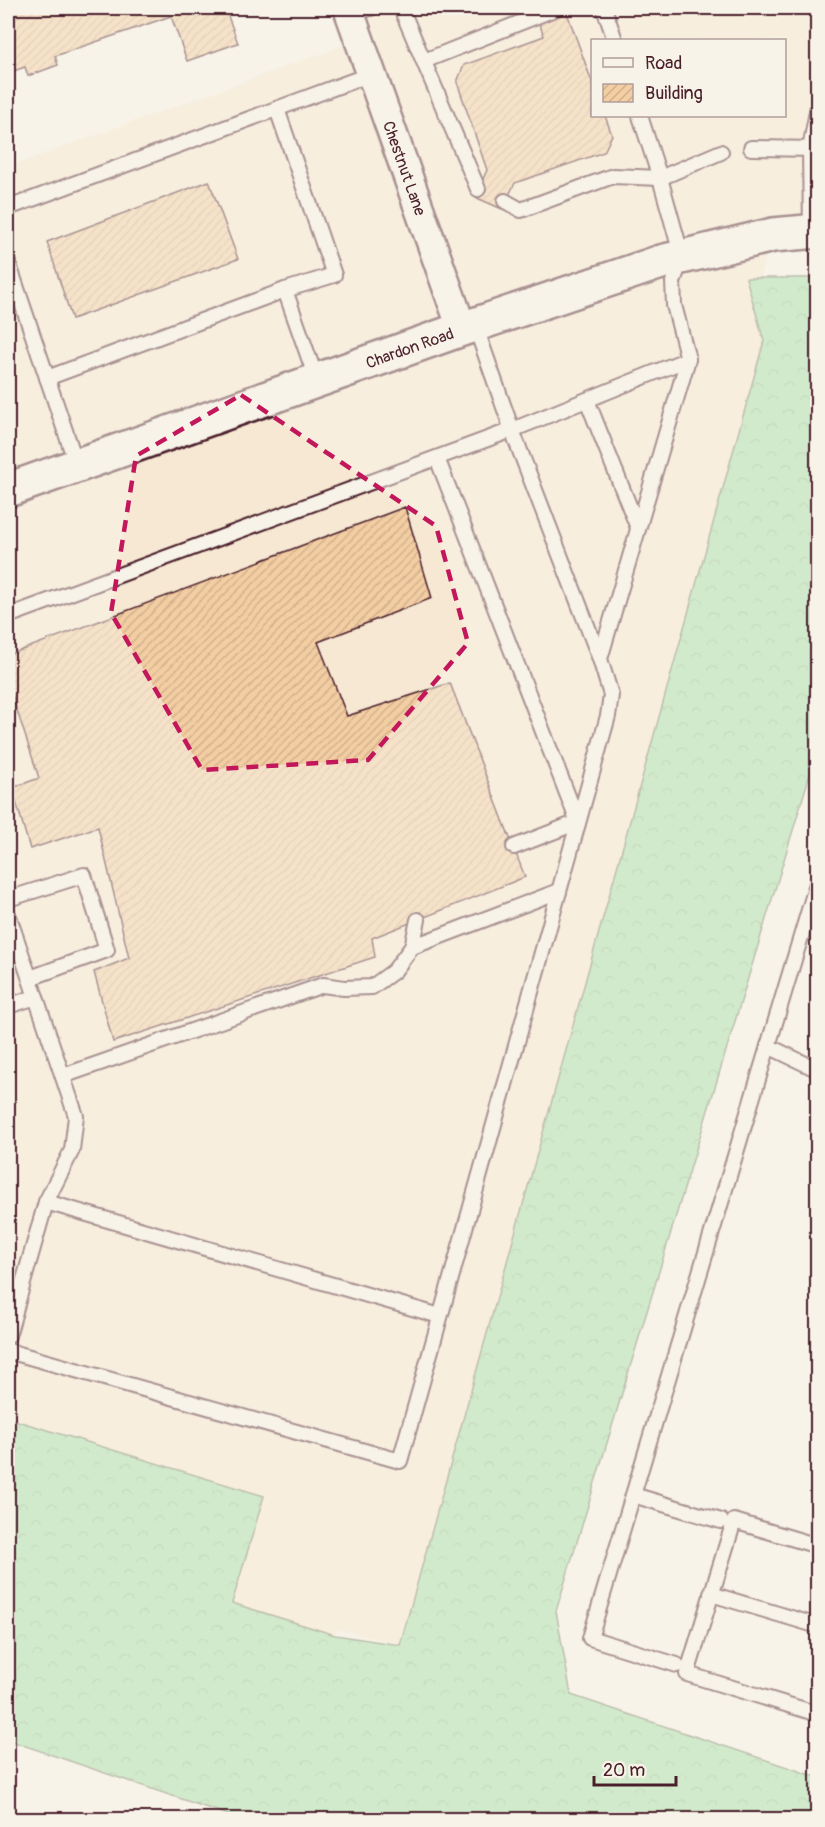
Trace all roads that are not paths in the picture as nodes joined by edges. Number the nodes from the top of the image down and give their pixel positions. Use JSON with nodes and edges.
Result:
{"nodes":[{"id":1,"x":401,"y":8,"type":"edge"},
{"id":2,"x":556,"y":8,"type":"edge"},
{"id":3,"x":604,"y":8,"type":"edge"},
{"id":4,"x":356,"y":9,"type":"edge"},
{"id":5,"x":615,"y":39,"type":"edge"},
{"id":6,"x":424,"y":61,"type":"junction"},
{"id":7,"x":371,"y":74,"type":"junction"},
{"id":8,"x":818,"y":106,"type":"edge"},
{"id":9,"x":276,"y":109,"type":"junction"},
{"id":10,"x":640,"y":117,"type":"edge"},
{"id":11,"x":751,"y":148,"type":"dead end"},
{"id":12,"x":814,"y":149,"type":"edge"},
{"id":13,"x":721,"y":152,"type":"dead end"},
{"id":14,"x":660,"y":178,"type":"junction"},
{"id":15,"x":478,"y":189,"type":"dead end"},
{"id":16,"x":505,"y":201,"type":"dead end"},
{"id":17,"x":8,"y":208,"type":"edge"},
{"id":18,"x":814,"y":232,"type":"edge"},
{"id":19,"x":682,"y":257,"type":"junction"},
{"id":20,"x":8,"y":262,"type":"edge"},
{"id":21,"x":285,"y":290,"type":"junction"},
{"id":22,"x":468,"y":327,"type":"junction"},
{"id":23,"x":688,"y":359,"type":"junction"},
{"id":24,"x":47,"y":378,"type":"junction"},
{"id":25,"x":316,"y":381,"type":"junction"},
{"id":26,"x":588,"y":400,"type":"junction"},
{"id":27,"x":512,"y":430,"type":"junction"},
{"id":28,"x":437,"y":458,"type":"junction"},
{"id":29,"x":77,"y":466,"type":"junction"},
{"id":30,"x":8,"y":490,"type":"edge"},
{"id":31,"x":638,"y":528,"type":"junction"},
{"id":32,"x":8,"y":616,"type":"edge"},
{"id":33,"x":600,"y":659,"type":"junction"},
{"id":34,"x":578,"y":822,"type":"junction"},
{"id":35,"x":514,"y":847,"type":"dead end"},
{"id":36,"x":818,"y":880,"type":"edge"},
{"id":37,"x":559,"y":891,"type":"junction"},
{"id":38,"x":8,"y":899,"type":"edge"},
{"id":39,"x":8,"y":914,"type":"edge"},
{"id":40,"x":418,"y":920,"type":"dead end"},
{"id":41,"x":412,"y":947,"type":"junction"},
{"id":42,"x":30,"y":978,"type":"junction"},
{"id":43,"x":36,"y":997,"type":"junction"},
{"id":44,"x":8,"y":1006,"type":"edge"},
{"id":45,"x":768,"y":1046,"type":"junction"},
{"id":46,"x":818,"y":1070,"type":"edge"},
{"id":47,"x":63,"y":1076,"type":"junction"},
{"id":48,"x":46,"y":1202,"type":"junction"},
{"id":49,"x":440,"y":1316,"type":"junction"},
{"id":50,"x":8,"y":1336,"type":"edge"},
{"id":51,"x":8,"y":1351,"type":"edge"},
{"id":52,"x":633,"y":1495,"type":"junction"},
{"id":53,"x":721,"y":1521,"type":"dead end"},
{"id":54,"x":818,"y":1546,"type":"edge"},
{"id":55,"x":711,"y":1594,"type":"junction"},
{"id":56,"x":818,"y":1626,"type":"edge"},
{"id":57,"x":677,"y":1665,"type":"dead end"},
{"id":58,"x":818,"y":1714,"type":"edge"}],
"edges":[{"from":1,"to":6,"type":"lane"},
{"from":2,"to":6,"type":"lane"},
{"from":3,"to":5,"type":"lane"},
{"from":4,"to":7,"type":"street","name":"Chestnut Lane"},
{"from":6,"to":15,"type":"lane"},
{"from":7,"to":9,"type":"lane"},
{"from":7,"to":22,"type":"street","name":"Chestnut Lane"},
{"from":8,"to":12,"type":"lane"},
{"from":9,"to":17,"type":"lane"},
{"from":9,"to":21,"type":"lane"},
{"from":10,"to":14,"type":"lane"},
{"from":11,"to":12,"type":"lane"},
{"from":12,"to":18,"type":"lane"},
{"from":13,"to":14,"type":"lane"},
{"from":14,"to":16,"type":"lane"},
{"from":14,"to":19,"type":"lane"},
{"from":18,"to":19,"type":"main road","name":"Chardon Road"},
{"from":19,"to":22,"type":"main road","name":"Chardon Road"},
{"from":19,"to":23,"type":"lane"},
{"from":20,"to":24,"type":"lane"},
{"from":21,"to":24,"type":"lane"},
{"from":21,"to":25,"type":"lane"},
{"from":22,"to":25,"type":"main road","name":"Chardon Road"},
{"from":22,"to":27,"type":"lane"},
{"from":23,"to":26,"type":"lane"},
{"from":23,"to":31,"type":"lane"},
{"from":24,"to":29,"type":"lane"},
{"from":25,"to":29,"type":"main road","name":"Chardon Road"},
{"from":26,"to":27,"type":"lane"},
{"from":26,"to":31,"type":"lane"},
{"from":27,"to":28,"type":"lane"},
{"from":27,"to":33,"type":"lane"},
{"from":28,"to":32,"type":"lane"},
{"from":28,"to":34,"type":"lane"},
{"from":29,"to":30,"type":"main road","name":"Chardon Road"},
{"from":31,"to":33,"type":"lane"},
{"from":33,"to":34,"type":"lane"},
{"from":34,"to":35,"type":"lane"},
{"from":34,"to":37,"type":"lane"},
{"from":36,"to":45,"type":"lane"},
{"from":37,"to":41,"type":"lane"},
{"from":37,"to":49,"type":"lane"},
{"from":38,"to":42,"type":"lane"},
{"from":39,"to":42,"type":"lane"},
{"from":40,"to":41,"type":"lane"},
{"from":41,"to":47,"type":"lane"},
{"from":42,"to":43,"type":"lane"},
{"from":43,"to":44,"type":"lane"},
{"from":43,"to":47,"type":"lane"},
{"from":45,"to":46,"type":"lane"},
{"from":45,"to":52,"type":"lane"},
{"from":47,"to":48,"type":"lane"},
{"from":48,"to":49,"type":"lane"},
{"from":48,"to":50,"type":"lane"},
{"from":49,"to":51,"type":"lane"},
{"from":52,"to":53,"type":"lane"},
{"from":52,"to":57,"type":"lane"},
{"from":54,"to":55,"type":"lane"},
{"from":55,"to":56,"type":"lane"},
{"from":55,"to":58,"type":"lane"}]}
